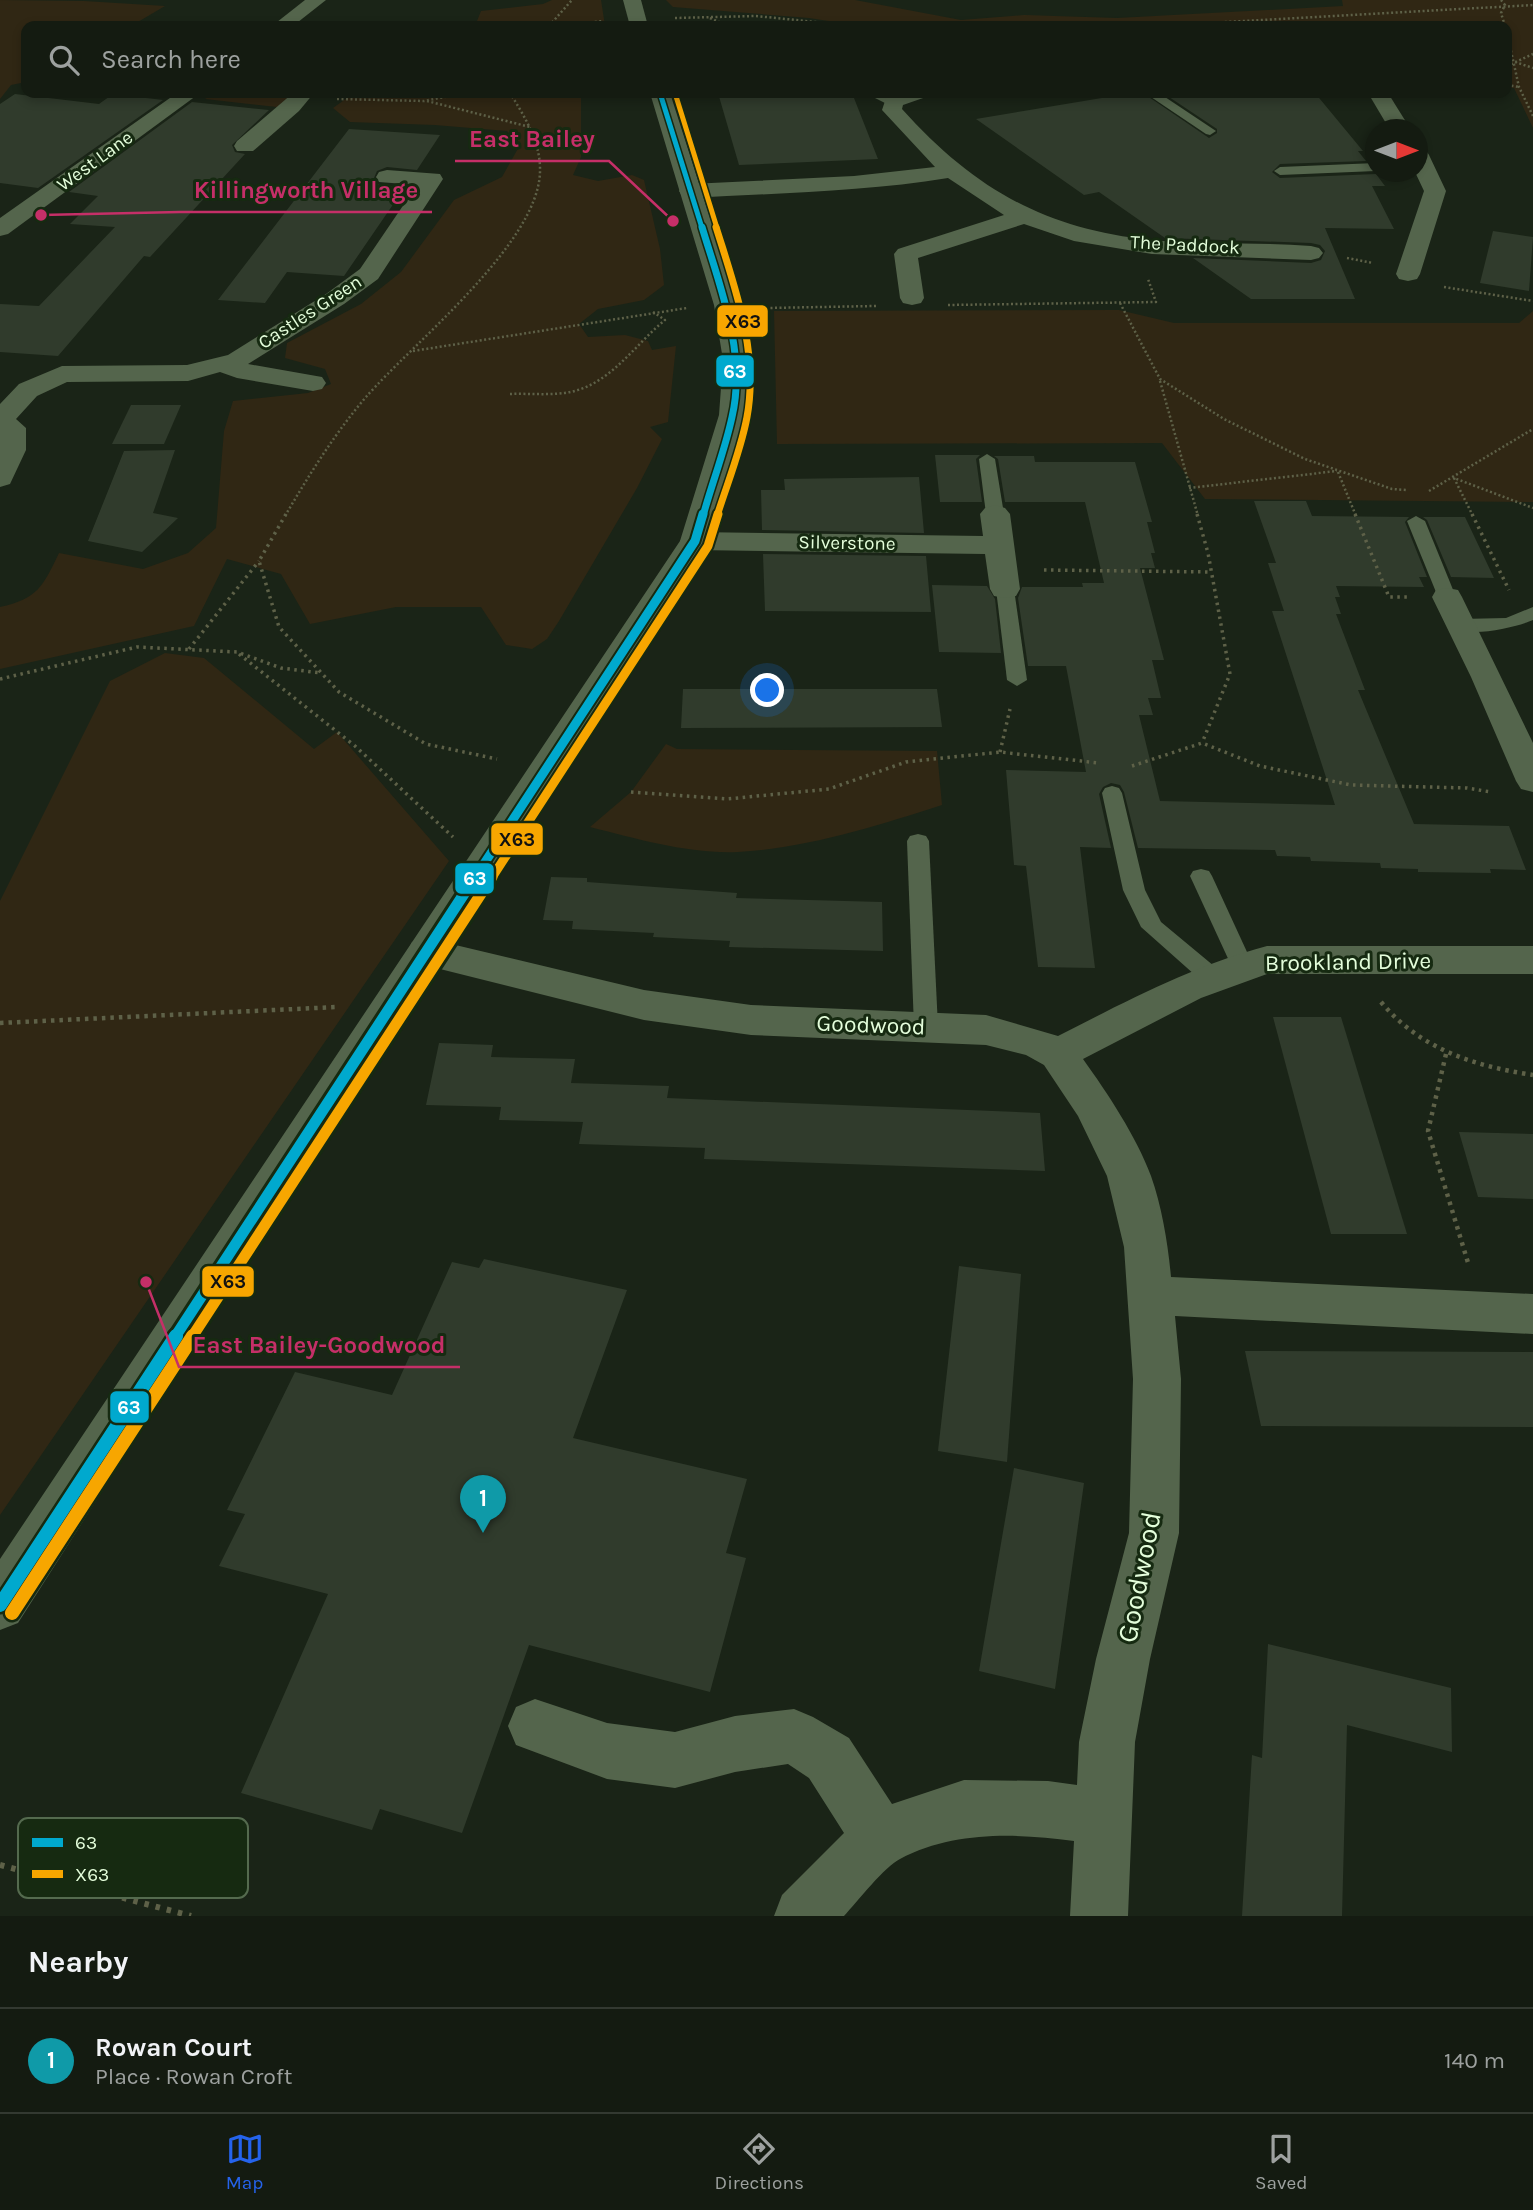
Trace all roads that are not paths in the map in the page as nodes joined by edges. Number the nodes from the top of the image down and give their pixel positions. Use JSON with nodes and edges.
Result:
{"nodes":[{"id":1,"x":317,"y":0,"type":"edge"},
{"id":2,"x":632,"y":0,"type":"edge"},
{"id":3,"x":288,"y":21,"type":"edge"},
{"id":4,"x":638,"y":21,"type":"edge"},
{"id":5,"x":183,"y":98,"type":"edge"},
{"id":6,"x":662,"y":98,"type":"edge"},
{"id":7,"x":883,"y":98,"type":"edge"},
{"id":8,"x":905,"y":98,"type":"edge"},
{"id":9,"x":1159,"y":98,"type":"edge"},
{"id":10,"x":1381,"y":98,"type":"edge"},
{"id":11,"x":298,"y":100,"type":"edge"},
{"id":12,"x":893,"y":102,"type":"junction"},
{"id":13,"x":1394,"y":119,"type":"edge"},
{"id":14,"x":1210,"y":131,"type":"dead end"},
{"id":15,"x":245,"y":146,"type":"dead end"},
{"id":16,"x":1365,"y":167,"type":"edge"},
{"id":17,"x":952,"y":171,"type":"junction"},
{"id":18,"x":1280,"y":171,"type":"dead end"},
{"id":19,"x":1428,"y":176,"type":"edge"},
{"id":20,"x":387,"y":177,"type":"dead end"},
{"id":21,"x":690,"y":191,"type":"junction"},
{"id":22,"x":1021,"y":217,"type":"junction"},
{"id":23,"x":0,"y":229,"type":"edge"},
{"id":24,"x":1311,"y":253,"type":"road end"},
{"id":25,"x":1409,"y":271,"type":"road end"},
{"id":26,"x":912,"y":298,"type":"dead end"},
{"id":27,"x":223,"y":364,"type":"junction"},
{"id":28,"x":313,"y":383,"type":"dead end"},
{"id":29,"x":0,"y":420,"type":"edge"},
{"id":30,"x":987,"y":459,"type":"dead end"},
{"id":31,"x":0,"y":478,"type":"edge"},
{"id":32,"x":995,"y":514,"type":"joint"},
{"id":33,"x":1416,"y":521,"type":"dead end"},
{"id":34,"x":695,"y":541,"type":"junction"},
{"id":35,"x":1002,"y":568,"type":"junction"},
{"id":36,"x":1454,"y":611,"type":"junction"},
{"id":37,"x":1528,"y":616,"type":"edge"},
{"id":38,"x":1017,"y":680,"type":"road end"},
{"id":39,"x":1533,"y":781,"type":"edge"},
{"id":40,"x":1112,"y":793,"type":"dead end"},
{"id":41,"x":918,"y":841,"type":"dead end"},
{"id":42,"x":1201,"y":876,"type":"dead end"},
{"id":43,"x":426,"y":952,"type":"junction"},
{"id":44,"x":1533,"y":960,"type":"edge"},
{"id":45,"x":1227,"y":971,"type":"junction"},
{"id":46,"x":926,"y":1027,"type":"junction"},
{"id":47,"x":1058,"y":1054,"type":"junction"},
{"id":48,"x":1150,"y":1295,"type":"junction"},
{"id":49,"x":1533,"y":1314,"type":"edge"},
{"id":50,"x":0,"y":1605,"type":"edge"},
{"id":51,"x":535,"y":1726,"type":"dead end"},
{"id":52,"x":1104,"y":1817,"type":"junction"},
{"id":53,"x":880,"y":1837,"type":"junction"},
{"id":54,"x":803,"y":1916,"type":"edge"},
{"id":55,"x":1099,"y":1916,"type":"edge"}],
"edges":[{"from":1,"to":3,"type":"street"},
{"from":2,"to":4,"type":"street"},
{"from":5,"to":23,"type":"street","name":"West Lane"},
{"from":6,"to":21,"type":"street"},
{"from":7,"to":12,"type":"lane"},
{"from":8,"to":12,"type":"street"},
{"from":9,"to":14,"type":"lane"},
{"from":10,"to":13,"type":"street"},
{"from":11,"to":15,"type":"street"},
{"from":12,"to":17,"type":"street","name":"The Paddock"},
{"from":16,"to":18,"type":"lane"},
{"from":17,"to":21,"type":"street"},
{"from":17,"to":22,"type":"street","name":"The Paddock"},
{"from":19,"to":25,"type":"street"},
{"from":20,"to":27,"type":"street","name":"Castles Green"},
{"from":21,"to":34,"type":"street"},
{"from":22,"to":24,"type":"street","name":"The Paddock"},
{"from":22,"to":26,"type":"street"},
{"from":27,"to":28,"type":"street","name":"Castles Green"},
{"from":27,"to":29,"type":"street","name":"Castles Green"},
{"from":29,"to":31,"type":"street"},
{"from":30,"to":32,"type":"lane"},
{"from":32,"to":35,"type":"street"},
{"from":33,"to":36,"type":"lane"},
{"from":34,"to":35,"type":"street","name":"Silverstone"},
{"from":34,"to":43,"type":"street"},
{"from":35,"to":38,"type":"lane"},
{"from":36,"to":37,"type":"lane"},
{"from":36,"to":39,"type":"street"},
{"from":40,"to":45,"type":"lane"},
{"from":41,"to":46,"type":"lane"},
{"from":42,"to":45,"type":"lane"},
{"from":43,"to":46,"type":"street","name":"Goodwood"},
{"from":43,"to":50,"type":"street"},
{"from":44,"to":45,"type":"street","name":"Brookland Drive"},
{"from":45,"to":47,"type":"street","name":"Brookland Drive"},
{"from":46,"to":47,"type":"street","name":"Goodwood"},
{"from":47,"to":48,"type":"street","name":"Goodwood"},
{"from":48,"to":49,"type":"street"},
{"from":48,"to":52,"type":"street","name":"Goodwood"},
{"from":51,"to":53,"type":"street"},
{"from":52,"to":53,"type":"street"},
{"from":52,"to":55,"type":"street","name":"Goodwood"},
{"from":53,"to":54,"type":"street"}]}
